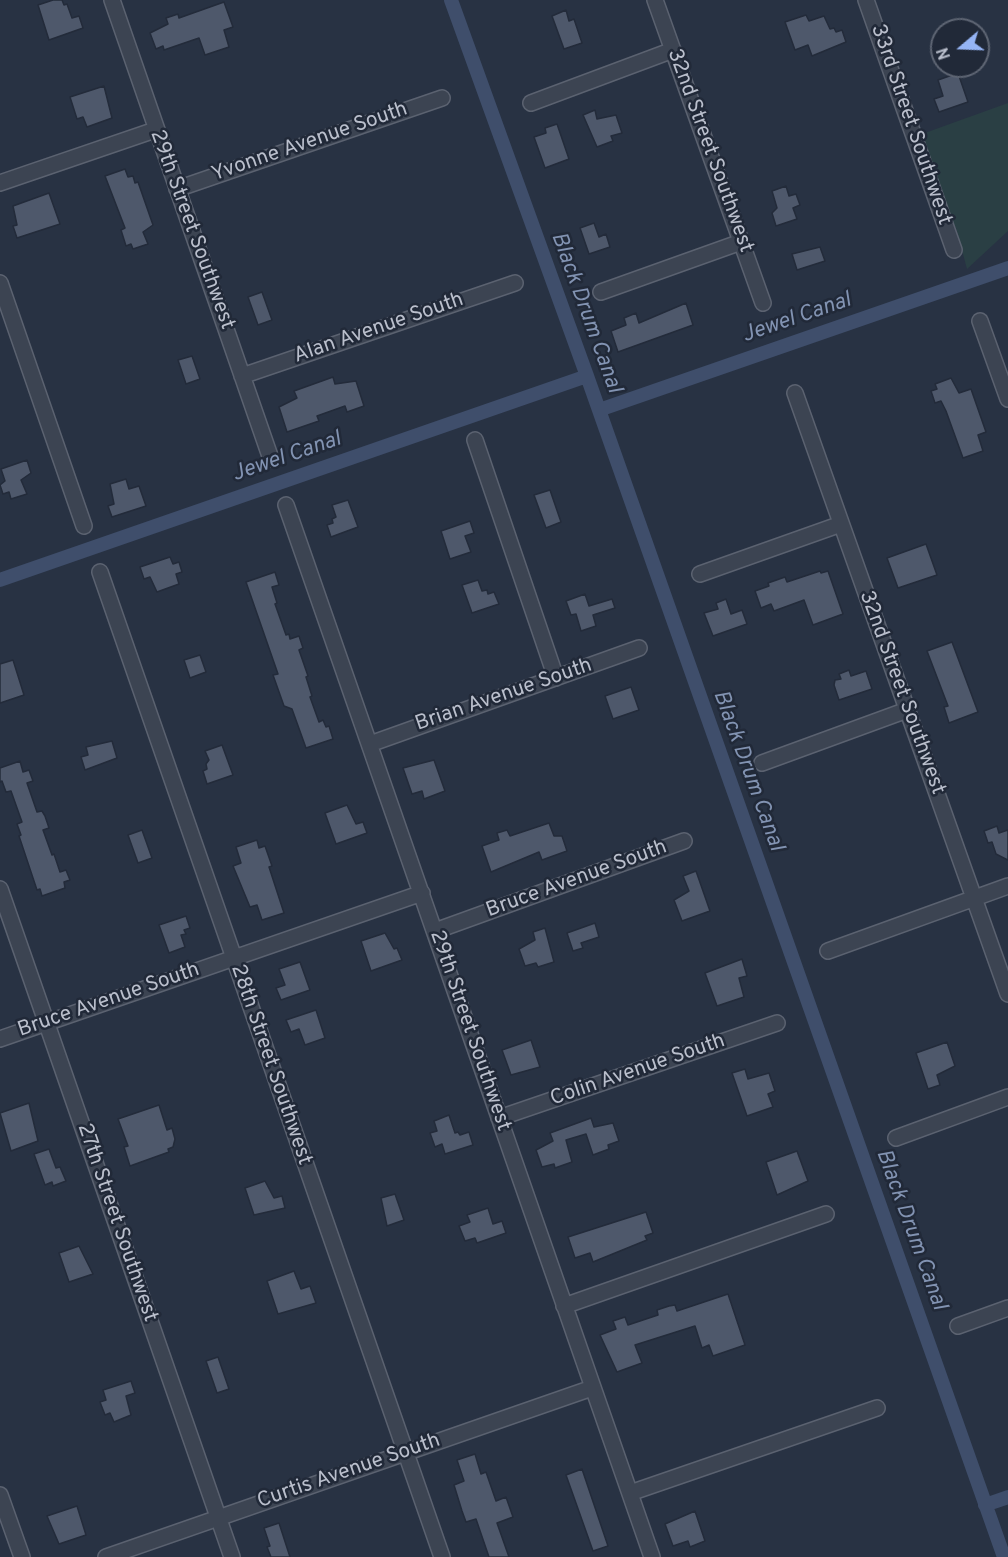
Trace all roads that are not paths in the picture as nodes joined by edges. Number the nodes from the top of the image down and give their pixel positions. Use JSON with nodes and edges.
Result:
{"nodes":[{"id":1,"x":113,"y":0,"type":"edge"},
{"id":2,"x":655,"y":0,"type":"edge"},
{"id":3,"x":866,"y":0,"type":"edge"},
{"id":4,"x":673,"y":50,"type":"junction"},
{"id":5,"x":442,"y":98,"type":"dead end"},
{"id":6,"x":531,"y":103,"type":"dead end"},
{"id":7,"x":155,"y":130,"type":"junction"},
{"id":8,"x":0,"y":183,"type":"edge"},
{"id":9,"x":177,"y":189,"type":"junction"},
{"id":10,"x":741,"y":242,"type":"junction"},
{"id":11,"x":954,"y":250,"type":"dead end"},
{"id":12,"x":0,"y":283,"type":"edge"},
{"id":13,"x":515,"y":283,"type":"dead end"},
{"id":14,"x":601,"y":292,"type":"dead end"},
{"id":15,"x":763,"y":303,"type":"dead end"},
{"id":16,"x":980,"y":321,"type":"dead end"},
{"id":17,"x":242,"y":376,"type":"junction"},
{"id":18,"x":795,"y":393,"type":"dead end"},
{"id":19,"x":1008,"y":399,"type":"edge"},
{"id":20,"x":475,"y":441,"type":"dead end"},
{"id":21,"x":271,"y":459,"type":"dead end"},
{"id":22,"x":286,"y":505,"type":"dead end"},
{"id":23,"x":841,"y":524,"type":"junction"},
{"id":24,"x":84,"y":526,"type":"dead end"},
{"id":25,"x":100,"y":572,"type":"dead end"},
{"id":26,"x":700,"y":574,"type":"dead end"},
{"id":27,"x":639,"y":648,"type":"dead end"},
{"id":28,"x":556,"y":678,"type":"junction"},
{"id":29,"x":907,"y":710,"type":"junction"},
{"id":30,"x":370,"y":744,"type":"junction"},
{"id":31,"x":762,"y":763,"type":"dead end"},
{"id":32,"x":684,"y":840,"type":"dead end"},
{"id":33,"x":1008,"y":886,"type":"edge"},
{"id":34,"x":0,"y":890,"type":"edge"},
{"id":35,"x":422,"y":893,"type":"junction"},
{"id":36,"x":974,"y":897,"type":"junction"},
{"id":37,"x":435,"y":931,"type":"junction"},
{"id":38,"x":828,"y":951,"type":"dead end"},
{"id":39,"x":233,"y":958,"type":"junction"},
{"id":40,"x":1008,"y":994,"type":"edge"},
{"id":41,"x":46,"y":1023,"type":"junction"},
{"id":42,"x":777,"y":1023,"type":"dead end"},
{"id":43,"x":0,"y":1039,"type":"edge"},
{"id":44,"x":1008,"y":1097,"type":"edge"},
{"id":45,"x":499,"y":1118,"type":"junction"},
{"id":46,"x":896,"y":1138,"type":"dead end"},
{"id":47,"x":826,"y":1214,"type":"dead end"},
{"id":48,"x":564,"y":1306,"type":"junction"},
{"id":49,"x":1008,"y":1308,"type":"edge"},
{"id":50,"x":958,"y":1326,"type":"dead end"},
{"id":51,"x":592,"y":1388,"type":"junction"},
{"id":52,"x":877,"y":1408,"type":"dead end"},
{"id":53,"x":406,"y":1453,"type":"junction"},
{"id":54,"x":630,"y":1493,"type":"junction"},
{"id":55,"x":0,"y":1495,"type":"edge"},
{"id":56,"x":218,"y":1518,"type":"junction"},
{"id":57,"x":22,"y":1557,"type":"edge"},
{"id":58,"x":106,"y":1557,"type":"edge"},
{"id":59,"x":232,"y":1557,"type":"edge"},
{"id":60,"x":442,"y":1557,"type":"edge"},
{"id":61,"x":652,"y":1557,"type":"edge"}],
"edges":[{"from":1,"to":7,"type":"street","name":"29th Street Southwest"},
{"from":2,"to":4,"type":"street","name":"32nd Street Southwest"},
{"from":3,"to":11,"type":"street","name":"33rd Street Southwest"},
{"from":4,"to":6,"type":"street"},
{"from":4,"to":10,"type":"street","name":"32nd Street Southwest"},
{"from":5,"to":9,"type":"street","name":"Yvonne Avenue South"},
{"from":7,"to":8,"type":"street"},
{"from":7,"to":9,"type":"street","name":"29th Street Southwest"},
{"from":9,"to":17,"type":"street","name":"29th Street Southwest"},
{"from":10,"to":14,"type":"street"},
{"from":10,"to":15,"type":"street","name":"32nd Street Southwest"},
{"from":12,"to":24,"type":"street"},
{"from":13,"to":17,"type":"street","name":"Alan Avenue South"},
{"from":16,"to":19,"type":"street"},
{"from":17,"to":21,"type":"street","name":"29th Street Southwest"},
{"from":18,"to":23,"type":"street","name":"32nd Street Southwest"},
{"from":20,"to":28,"type":"street"},
{"from":22,"to":30,"type":"street","name":"29th Street Southwest"},
{"from":23,"to":26,"type":"street"},
{"from":23,"to":29,"type":"street","name":"32nd Street Southwest"},
{"from":25,"to":39,"type":"street","name":"28th Street Southwest"},
{"from":27,"to":28,"type":"street","name":"Brian Avenue South"},
{"from":28,"to":30,"type":"street","name":"Brian Avenue South"},
{"from":29,"to":31,"type":"street"},
{"from":29,"to":36,"type":"street","name":"32nd Street Southwest"},
{"from":30,"to":35,"type":"street","name":"29th Street Southwest"},
{"from":32,"to":37,"type":"street","name":"Bruce Avenue South"},
{"from":33,"to":36,"type":"street"},
{"from":34,"to":41,"type":"street","name":"27th Street Southwest"},
{"from":35,"to":37,"type":"street","name":"29th Street Southwest"},
{"from":35,"to":39,"type":"street","name":"Bruce Avenue South"},
{"from":36,"to":38,"type":"street"},
{"from":36,"to":40,"type":"street","name":"32nd Street Southwest"},
{"from":37,"to":45,"type":"street","name":"29th Street Southwest"},
{"from":39,"to":41,"type":"street","name":"Bruce Avenue South"},
{"from":39,"to":53,"type":"street","name":"28th Street Southwest"},
{"from":41,"to":43,"type":"street","name":"Bruce Avenue South"},
{"from":41,"to":56,"type":"street","name":"27th Street Southwest"},
{"from":42,"to":45,"type":"street","name":"Colin Avenue South"},
{"from":44,"to":46,"type":"street"},
{"from":45,"to":48,"type":"street","name":"29th Street Southwest"},
{"from":47,"to":48,"type":"street"},
{"from":48,"to":51,"type":"street","name":"29th Street Southwest"},
{"from":49,"to":50,"type":"street"},
{"from":51,"to":53,"type":"street","name":"Curtis Avenue South"},
{"from":51,"to":54,"type":"street","name":"29th Street Southwest"},
{"from":52,"to":54,"type":"street"},
{"from":53,"to":56,"type":"street","name":"Curtis Avenue South"},
{"from":53,"to":60,"type":"street","name":"28th Street Southwest"},
{"from":54,"to":61,"type":"street","name":"29th Street Southwest"},
{"from":55,"to":57,"type":"street"},
{"from":56,"to":58,"type":"street","name":"Curtis Avenue South"},
{"from":56,"to":59,"type":"street","name":"27th Street Southwest"}]}
